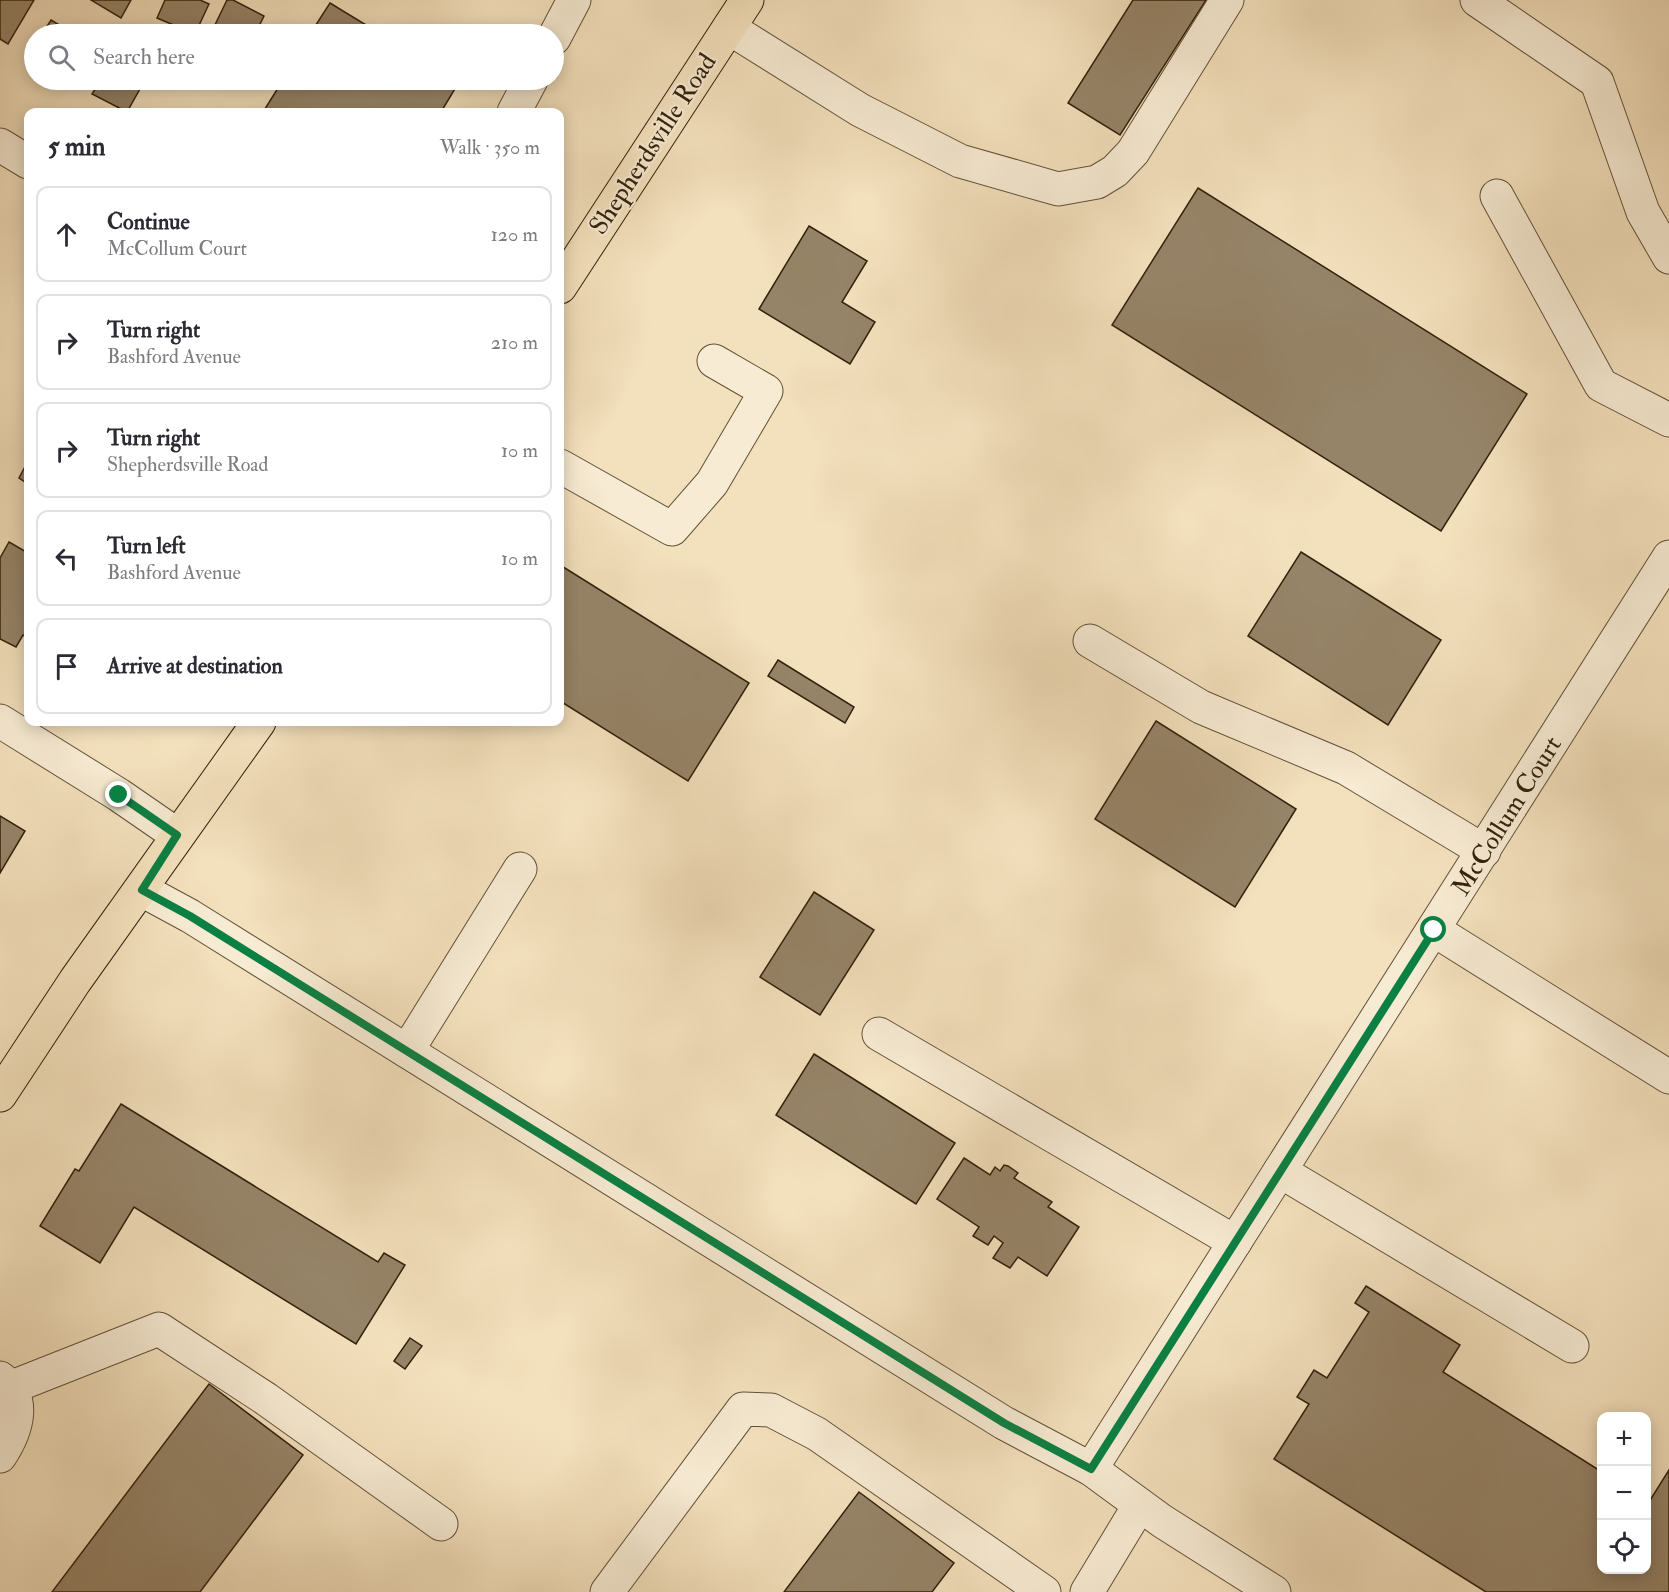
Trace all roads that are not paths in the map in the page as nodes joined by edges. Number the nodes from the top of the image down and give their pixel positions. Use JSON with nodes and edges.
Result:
{"nodes":[{"id":1,"x":574,"y":0,"type":"edge"},
{"id":2,"x":747,"y":0,"type":"edge"},
{"id":3,"x":1227,"y":0,"type":"edge"},
{"id":4,"x":1477,"y":0,"type":"edge"},
{"id":5,"x":561,"y":24,"type":"edge"},
{"id":6,"x":729,"y":28,"type":"junction"},
{"id":7,"x":526,"y":90,"type":"edge"},
{"id":8,"x":516,"y":108,"type":"edge"},
{"id":9,"x":0,"y":145,"type":"edge"},
{"id":10,"x":24,"y":160,"type":"edge"},
{"id":11,"x":1497,"y":196,"type":"dead end"},
{"id":12,"x":1669,"y":257,"type":"edge"},
{"id":13,"x":564,"y":281,"type":"edge"},
{"id":14,"x":714,"y":361,"type":"dead end"},
{"id":15,"x":1669,"y":420,"type":"edge"},
{"id":16,"x":564,"y":468,"type":"edge"},
{"id":17,"x":1669,"y":557,"type":"edge"},
{"id":18,"x":1090,"y":641,"type":"dead end"},
{"id":19,"x":0,"y":721,"type":"edge"},
{"id":20,"x":256,"y":726,"type":"edge"},
{"id":21,"x":177,"y":835,"type":"junction"},
{"id":22,"x":1484,"y":851,"type":"junction"},
{"id":23,"x":520,"y":869,"type":"dead end"},
{"id":24,"x":142,"y":890,"type":"junction"},
{"id":25,"x":1434,"y":930,"type":"junction"},
{"id":26,"x":879,"y":1034,"type":"dead end"},
{"id":27,"x":407,"y":1051,"type":"junction"},
{"id":28,"x":1669,"y":1077,"type":"edge"},
{"id":29,"x":0,"y":1095,"type":"edge"},
{"id":30,"x":1280,"y":1171,"type":"junction"},
{"id":31,"x":1235,"y":1242,"type":"junction"},
{"id":32,"x":1572,"y":1346,"type":"dead end"},
{"id":33,"x":6,"y":1382,"type":"edge"},
{"id":34,"x":0,"y":1456,"type":"edge"},
{"id":35,"x":1091,"y":1469,"type":"junction"},
{"id":36,"x":1140,"y":1506,"type":"junction"},
{"id":37,"x":441,"y":1524,"type":"dead end"},
{"id":38,"x":607,"y":1592,"type":"edge"},
{"id":39,"x":1044,"y":1592,"type":"edge"},
{"id":40,"x":1087,"y":1592,"type":"edge"},
{"id":41,"x":1274,"y":1592,"type":"edge"}],
"edges":[{"from":1,"to":5,"type":"street"},
{"from":2,"to":6,"type":"main road","name":"Shepherdsville Road"},
{"from":3,"to":6,"type":"street"},
{"from":4,"to":12,"type":"street"},
{"from":6,"to":13,"type":"main road","name":"Shepherdsville Road"},
{"from":7,"to":8,"type":"street"},
{"from":9,"to":10,"type":"street"},
{"from":11,"to":15,"type":"street"},
{"from":14,"to":16,"type":"street"},
{"from":17,"to":22,"type":"street","name":"McCollum Court"},
{"from":18,"to":22,"type":"street"},
{"from":19,"to":21,"type":"street"},
{"from":20,"to":21,"type":"main road"},
{"from":21,"to":24,"type":"main road"},
{"from":22,"to":25,"type":"street","name":"McCollum Court"},
{"from":23,"to":27,"type":"street"},
{"from":24,"to":27,"type":"street"},
{"from":24,"to":29,"type":"main road"},
{"from":25,"to":28,"type":"street"},
{"from":25,"to":30,"type":"street","name":"McCollum Court"},
{"from":26,"to":31,"type":"street"},
{"from":27,"to":35,"type":"street"},
{"from":30,"to":31,"type":"street","name":"McCollum Court"},
{"from":30,"to":32,"type":"street"},
{"from":31,"to":35,"type":"street","name":"McCollum Court"},
{"from":33,"to":34,"type":"street"},
{"from":33,"to":37,"type":"street"},
{"from":35,"to":36,"type":"street"},
{"from":36,"to":40,"type":"street"},
{"from":36,"to":41,"type":"street"},
{"from":38,"to":39,"type":"street"}]}
